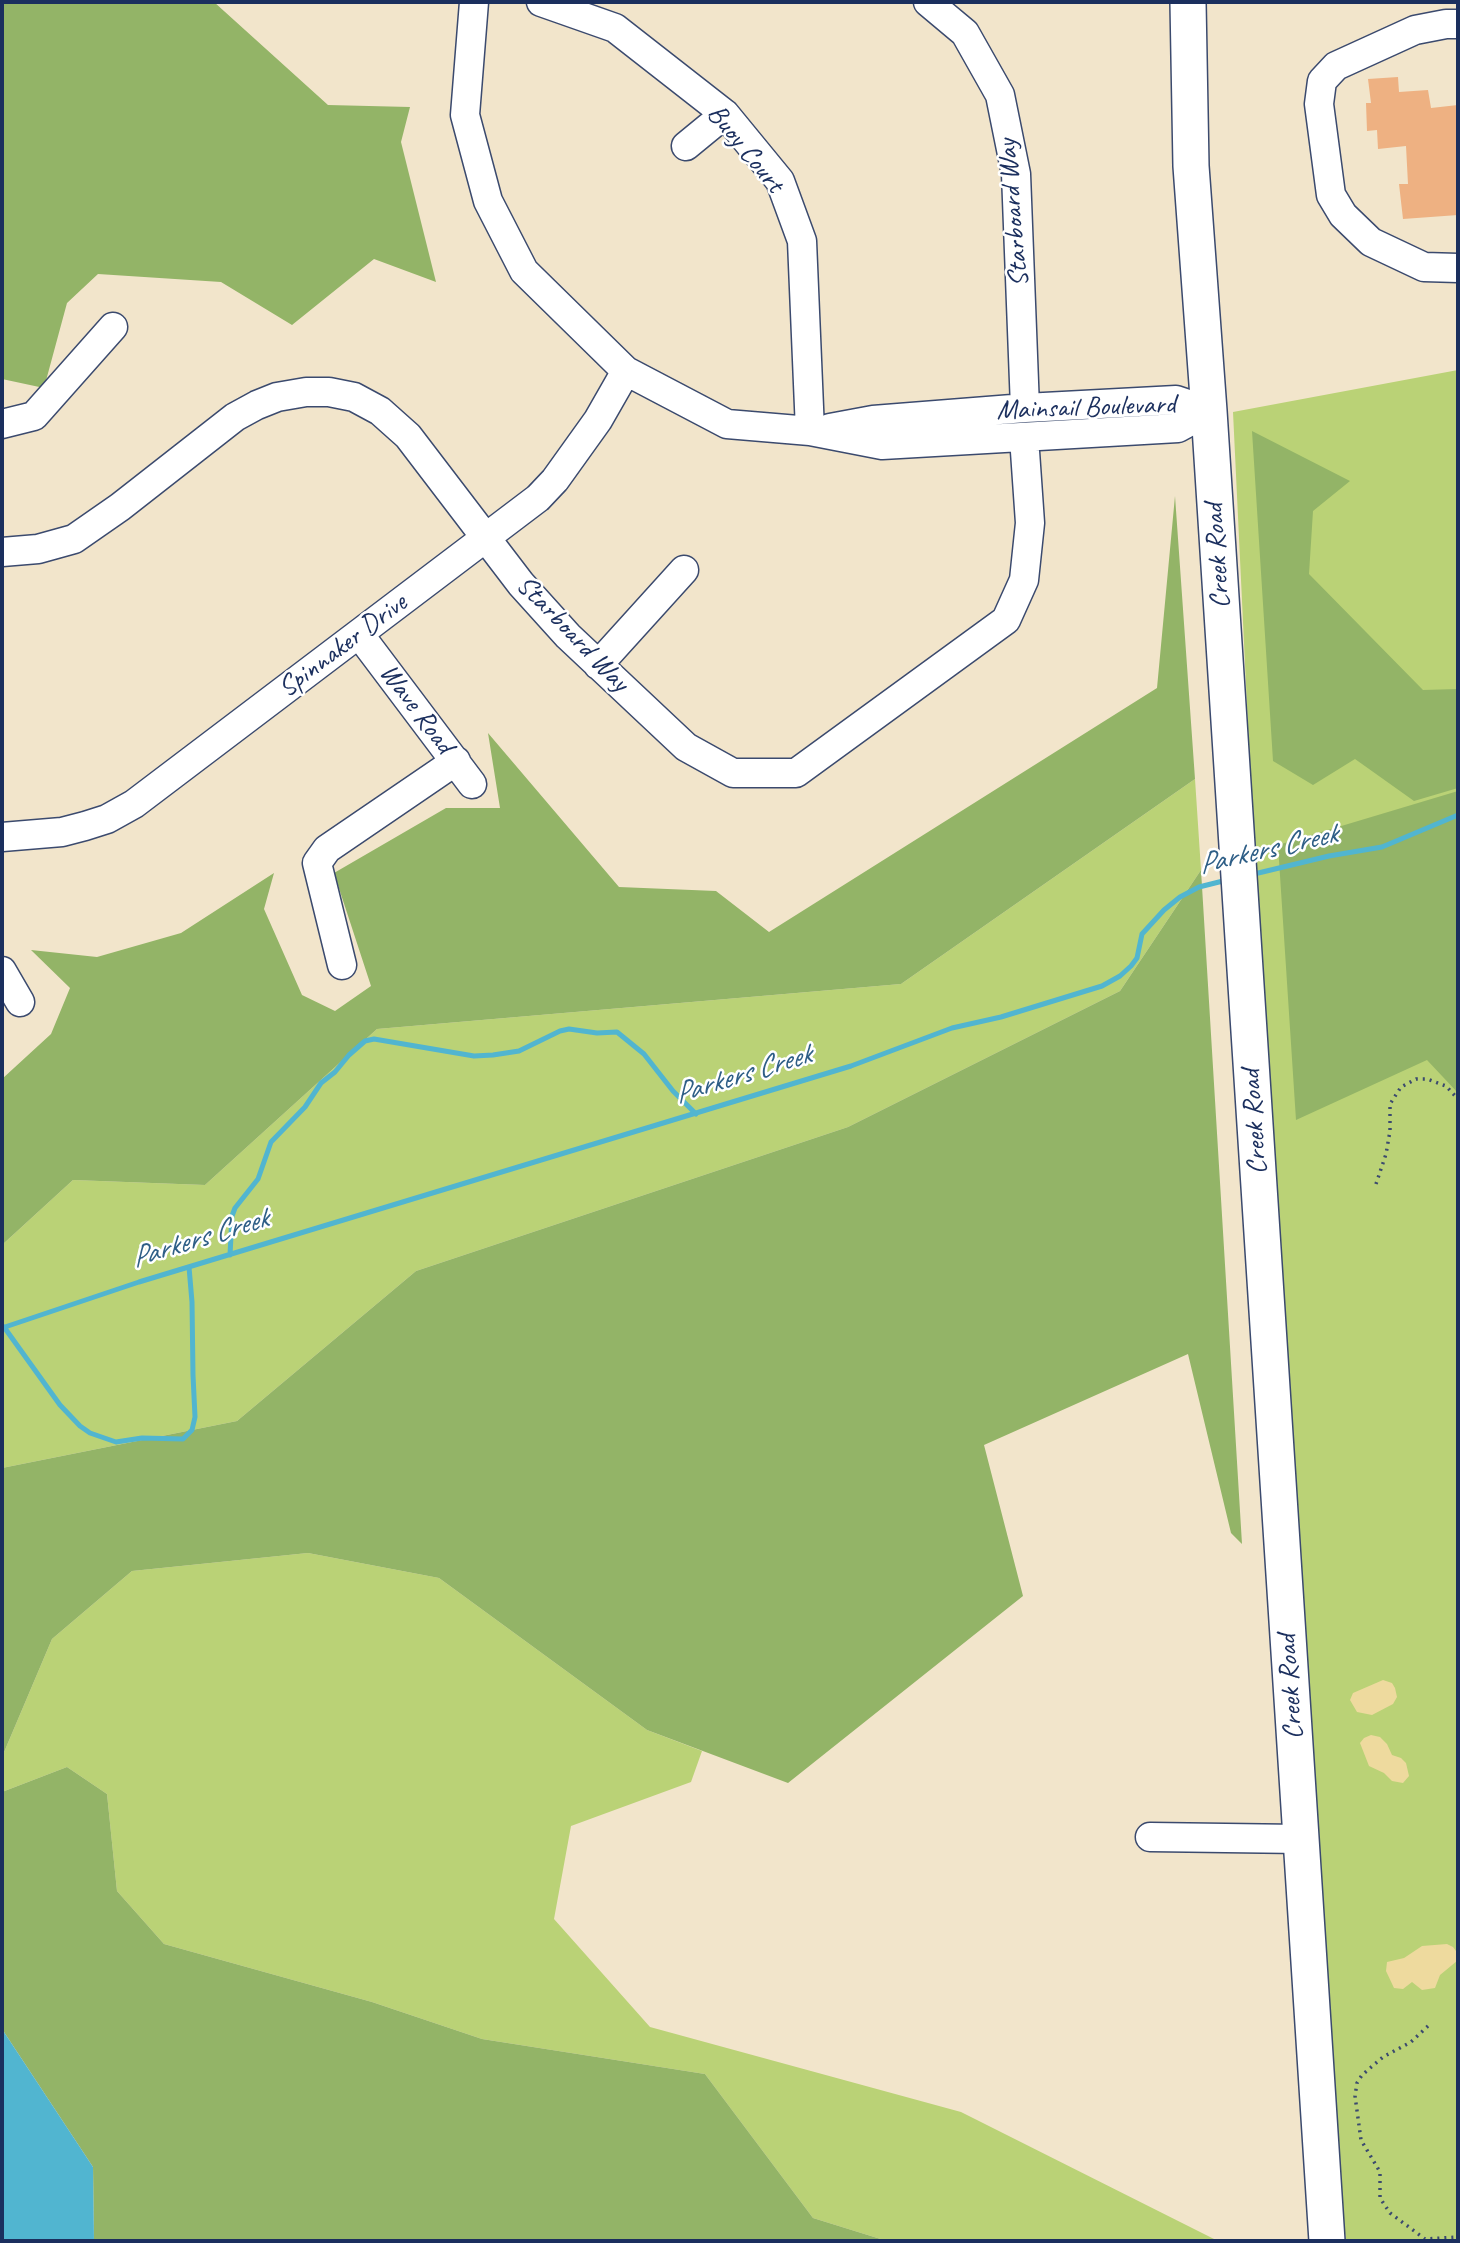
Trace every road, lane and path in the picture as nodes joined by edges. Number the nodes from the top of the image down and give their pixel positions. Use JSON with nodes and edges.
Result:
{"nodes":[{"id":1,"x":474,"y":2,"type":"edge"},
{"id":2,"x":541,"y":2,"type":"edge"},
{"id":3,"x":929,"y":2,"type":"edge"},
{"id":4,"x":1188,"y":2,"type":"edge"},
{"id":5,"x":1458,"y":24,"type":"edge"},
{"id":6,"x":725,"y":114,"type":"junction"},
{"id":7,"x":686,"y":146,"type":"dead end"},
{"id":8,"x":1458,"y":268,"type":"edge"},
{"id":9,"x":113,"y":327,"type":"dead end"},
{"id":10,"x":626,"y":371,"type":"junction"},
{"id":11,"x":1025,"y":408,"type":"junction"},
{"id":12,"x":1209,"y":411,"type":"junction"},
{"id":13,"x":2,"y":424,"type":"edge"},
{"id":14,"x":810,"y":431,"type":"junction"},
{"id":15,"x":1024,"y":437,"type":"junction"},
{"id":16,"x":486,"y":537,"type":"junction"},
{"id":17,"x":2,"y":552,"type":"edge"},
{"id":18,"x":684,"y":570,"type":"dead end"},
{"id":19,"x":359,"y":634,"type":"junction"},
{"id":20,"x":598,"y":664,"type":"junction"},
{"id":21,"x":456,"y":761,"type":"junction"},
{"id":22,"x":472,"y":784,"type":"dead end"},
{"id":23,"x":2,"y":836,"type":"edge"},
{"id":24,"x":342,"y":965,"type":"dead end"},
{"id":25,"x":2,"y":971,"type":"edge"},
{"id":26,"x":20,"y":1002,"type":"dead end"},
{"id":27,"x":1458,"y":1098,"type":"edge"},
{"id":28,"x":1376,"y":1184,"type":"dead end"},
{"id":29,"x":1150,"y":1837,"type":"dead end"},
{"id":30,"x":1301,"y":1839,"type":"junction"},
{"id":31,"x":1428,"y":2026,"type":"dead end"},
{"id":32,"x":1458,"y":2237,"type":"edge"},
{"id":33,"x":1327,"y":2241,"type":"edge"}],
"edges":[{"from":1,"to":10,"type":"street","name":"Mainsail Boulevard"},
{"from":2,"to":6,"type":"street","name":"Buoy Court"},
{"from":3,"to":11,"type":"street","name":"Starboard Way"},
{"from":4,"to":12,"type":"main road","name":"Creek Road"},
{"from":5,"to":8,"type":"street"},
{"from":6,"to":7,"type":"street"},
{"from":6,"to":14,"type":"street","name":"Buoy Court"},
{"from":9,"to":13,"type":"street"},
{"from":10,"to":14,"type":"street","name":"Mainsail Boulevard"},
{"from":10,"to":16,"type":"street","name":"Spinnaker Drive"},
{"from":11,"to":12,"type":"street","name":"Mainsail Boulevard"},
{"from":11,"to":14,"type":"street","name":"Mainsail Boulevard"},
{"from":12,"to":15,"type":"street","name":"Mainsail Boulevard"},
{"from":12,"to":30,"type":"main road","name":"Creek Road"},
{"from":14,"to":15,"type":"street","name":"Mainsail Boulevard"},
{"from":15,"to":20,"type":"street","name":"Starboard Way"},
{"from":16,"to":17,"type":"street","name":"Starboard Way"},
{"from":16,"to":19,"type":"street","name":"Spinnaker Drive"},
{"from":16,"to":20,"type":"street","name":"Starboard Way"},
{"from":18,"to":20,"type":"street"},
{"from":19,"to":21,"type":"street","name":"Wave Road"},
{"from":19,"to":23,"type":"street","name":"Spinnaker Drive"},
{"from":21,"to":22,"type":"street","name":"Wave Road"},
{"from":21,"to":24,"type":"street"},
{"from":25,"to":26,"type":"street"},
{"from":27,"to":28,"type":"path"},
{"from":29,"to":30,"type":"street"},
{"from":30,"to":33,"type":"main road","name":"Creek Road"},
{"from":31,"to":32,"type":"path"}]}
